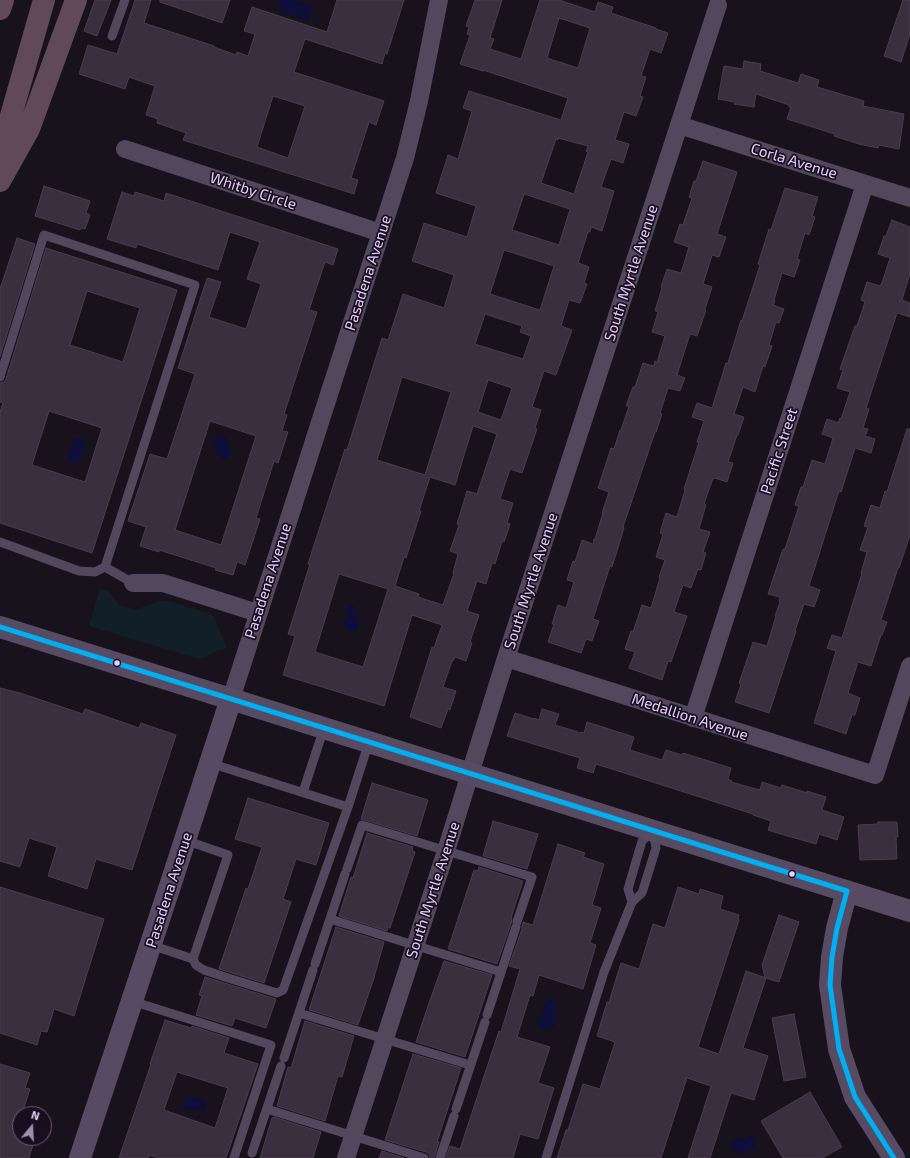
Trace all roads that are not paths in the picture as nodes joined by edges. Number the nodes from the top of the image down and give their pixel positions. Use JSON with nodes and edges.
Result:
{"nodes":[{"id":1,"x":3,"y":0,"type":"edge"},
{"id":2,"x":44,"y":0,"type":"edge"},
{"id":3,"x":76,"y":0,"type":"edge"},
{"id":4,"x":125,"y":0,"type":"edge"},
{"id":5,"x":439,"y":0,"type":"edge"},
{"id":6,"x":718,"y":5,"type":"dead end"},
{"id":7,"x":0,"y":9,"type":"edge"},
{"id":8,"x":112,"y":36,"type":"dead end"},
{"id":9,"x":679,"y":125,"type":"junction"},
{"id":10,"x":125,"y":149,"type":"dead end"},
{"id":11,"x":0,"y":154,"type":"edge"},
{"id":12,"x":0,"y":181,"type":"edge"},
{"id":13,"x":865,"y":184,"type":"junction"},
{"id":14,"x":910,"y":198,"type":"edge"},
{"id":15,"x":381,"y":233,"type":"junction"},
{"id":16,"x":0,"y":377,"type":"edge"},
{"id":17,"x":0,"y":542,"type":"edge"},
{"id":18,"x":105,"y":567,"type":"junction"},
{"id":19,"x":133,"y":583,"type":"joint"},
{"id":20,"x":258,"y":613,"type":"junction"},
{"id":21,"x":0,"y":627,"type":"edge"},
{"id":22,"x":506,"y":658,"type":"junction"},
{"id":23,"x":910,"y":666,"type":"edge"},
{"id":24,"x":231,"y":699,"type":"junction"},
{"id":25,"x":693,"y":718,"type":"junction"},
{"id":26,"x":324,"y":728,"type":"junction"},
{"id":27,"x":369,"y":742,"type":"junction"},
{"id":28,"x":210,"y":763,"type":"junction"},
{"id":29,"x":470,"y":774,"type":"junction"},
{"id":30,"x":303,"y":792,"type":"junction"},
{"id":31,"x":348,"y":807,"type":"junction"},
{"id":32,"x":653,"y":830,"type":"junction"},
{"id":33,"x":185,"y":840,"type":"junction"},
{"id":34,"x":446,"y":851,"type":"junction"},
{"id":35,"x":847,"y":891,"type":"junction"},
{"id":36,"x":632,"y":902,"type":"junction"},
{"id":37,"x":910,"y":910,"type":"edge"},
{"id":38,"x":330,"y":919,"type":"junction"},
{"id":39,"x":151,"y":945,"type":"junction"},
{"id":40,"x":416,"y":945,"type":"junction"},
{"id":41,"x":193,"y":959,"type":"junction"},
{"id":42,"x":501,"y":972,"type":"junction"},
{"id":43,"x":132,"y":1001,"type":"junction"},
{"id":44,"x":299,"y":1013,"type":"junction"},
{"id":45,"x":385,"y":1039,"type":"junction"},
{"id":46,"x":470,"y":1066,"type":"junction"},
{"id":47,"x":267,"y":1109,"type":"junction"},
{"id":48,"x":353,"y":1135,"type":"junction"},
{"id":49,"x":252,"y":1153,"type":"dead end"},
{"id":50,"x":80,"y":1158,"type":"edge"},
{"id":51,"x":234,"y":1158,"type":"edge"},
{"id":52,"x":346,"y":1158,"type":"edge"},
{"id":53,"x":424,"y":1158,"type":"edge"},
{"id":54,"x":440,"y":1158,"type":"edge"},
{"id":55,"x":546,"y":1158,"type":"edge"},
{"id":56,"x":894,"y":1158,"type":"edge"}],
"edges":[{"from":1,"to":7,"type":"highway"},
{"from":2,"to":11,"type":"highway"},
{"from":3,"to":12,"type":"highway"},
{"from":4,"to":8,"type":"lane"},
{"from":5,"to":15,"type":"street","name":"Pasadena Avenue"},
{"from":6,"to":9,"type":"street","name":"South Myrtle Avenue"},
{"from":9,"to":13,"type":"street","name":"Corla Avenue"},
{"from":9,"to":22,"type":"street","name":"South Myrtle Avenue"},
{"from":10,"to":15,"type":"street","name":"Whitby Circle"},
{"from":13,"to":14,"type":"street","name":"Corla Avenue"},
{"from":13,"to":25,"type":"street","name":"Pacific Street"},
{"from":15,"to":20,"type":"street","name":"Pasadena Avenue"},
{"from":16,"to":18,"type":"lane"},
{"from":17,"to":18,"type":"lane"},
{"from":18,"to":19,"type":"lane"},
{"from":19,"to":20,"type":"street"},
{"from":20,"to":24,"type":"street","name":"Pasadena Avenue"},
{"from":21,"to":24,"type":"main road"},
{"from":22,"to":25,"type":"street","name":"Medallion Avenue"},
{"from":22,"to":29,"type":"street","name":"South Myrtle Avenue"},
{"from":23,"to":25,"type":"street","name":"Medallion Avenue"},
{"from":24,"to":26,"type":"main road"},
{"from":24,"to":28,"type":"main road","name":"Pasadena Avenue"},
{"from":26,"to":27,"type":"main road"},
{"from":26,"to":30,"type":"lane"},
{"from":27,"to":29,"type":"main road"},
{"from":27,"to":31,"type":"lane"},
{"from":28,"to":30,"type":"lane"},
{"from":28,"to":33,"type":"main road","name":"Pasadena Avenue"},
{"from":29,"to":32,"type":"main road"},
{"from":29,"to":34,"type":"street","name":"South Myrtle Avenue"},
{"from":30,"to":31,"type":"lane"},
{"from":31,"to":41,"type":"lane"},
{"from":32,"to":35,"type":"main road"},
{"from":32,"to":36,"type":"lane"},
{"from":32,"to":36,"type":"lane"},
{"from":33,"to":39,"type":"main road","name":"Pasadena Avenue"},
{"from":33,"to":41,"type":"lane"},
{"from":34,"to":38,"type":"lane"},
{"from":34,"to":40,"type":"street","name":"South Myrtle Avenue"},
{"from":34,"to":42,"type":"lane"},
{"from":35,"to":37,"type":"main road"},
{"from":35,"to":56,"type":"main road"},
{"from":36,"to":55,"type":"lane"},
{"from":38,"to":40,"type":"lane"},
{"from":38,"to":44,"type":"lane"},
{"from":39,"to":41,"type":"lane"},
{"from":39,"to":43,"type":"main road","name":"Pasadena Avenue"},
{"from":40,"to":42,"type":"lane"},
{"from":40,"to":45,"type":"street","name":"South Myrtle Avenue"},
{"from":42,"to":46,"type":"lane"},
{"from":43,"to":50,"type":"main road","name":"Pasadena Avenue"},
{"from":43,"to":51,"type":"lane"},
{"from":44,"to":45,"type":"lane"},
{"from":44,"to":47,"type":"lane"},
{"from":45,"to":46,"type":"lane"},
{"from":45,"to":48,"type":"street","name":"South Myrtle Avenue"},
{"from":46,"to":54,"type":"lane"},
{"from":47,"to":48,"type":"lane"},
{"from":47,"to":49,"type":"lane"},
{"from":48,"to":52,"type":"street","name":"South Myrtle Avenue"},
{"from":48,"to":53,"type":"lane"}]}
